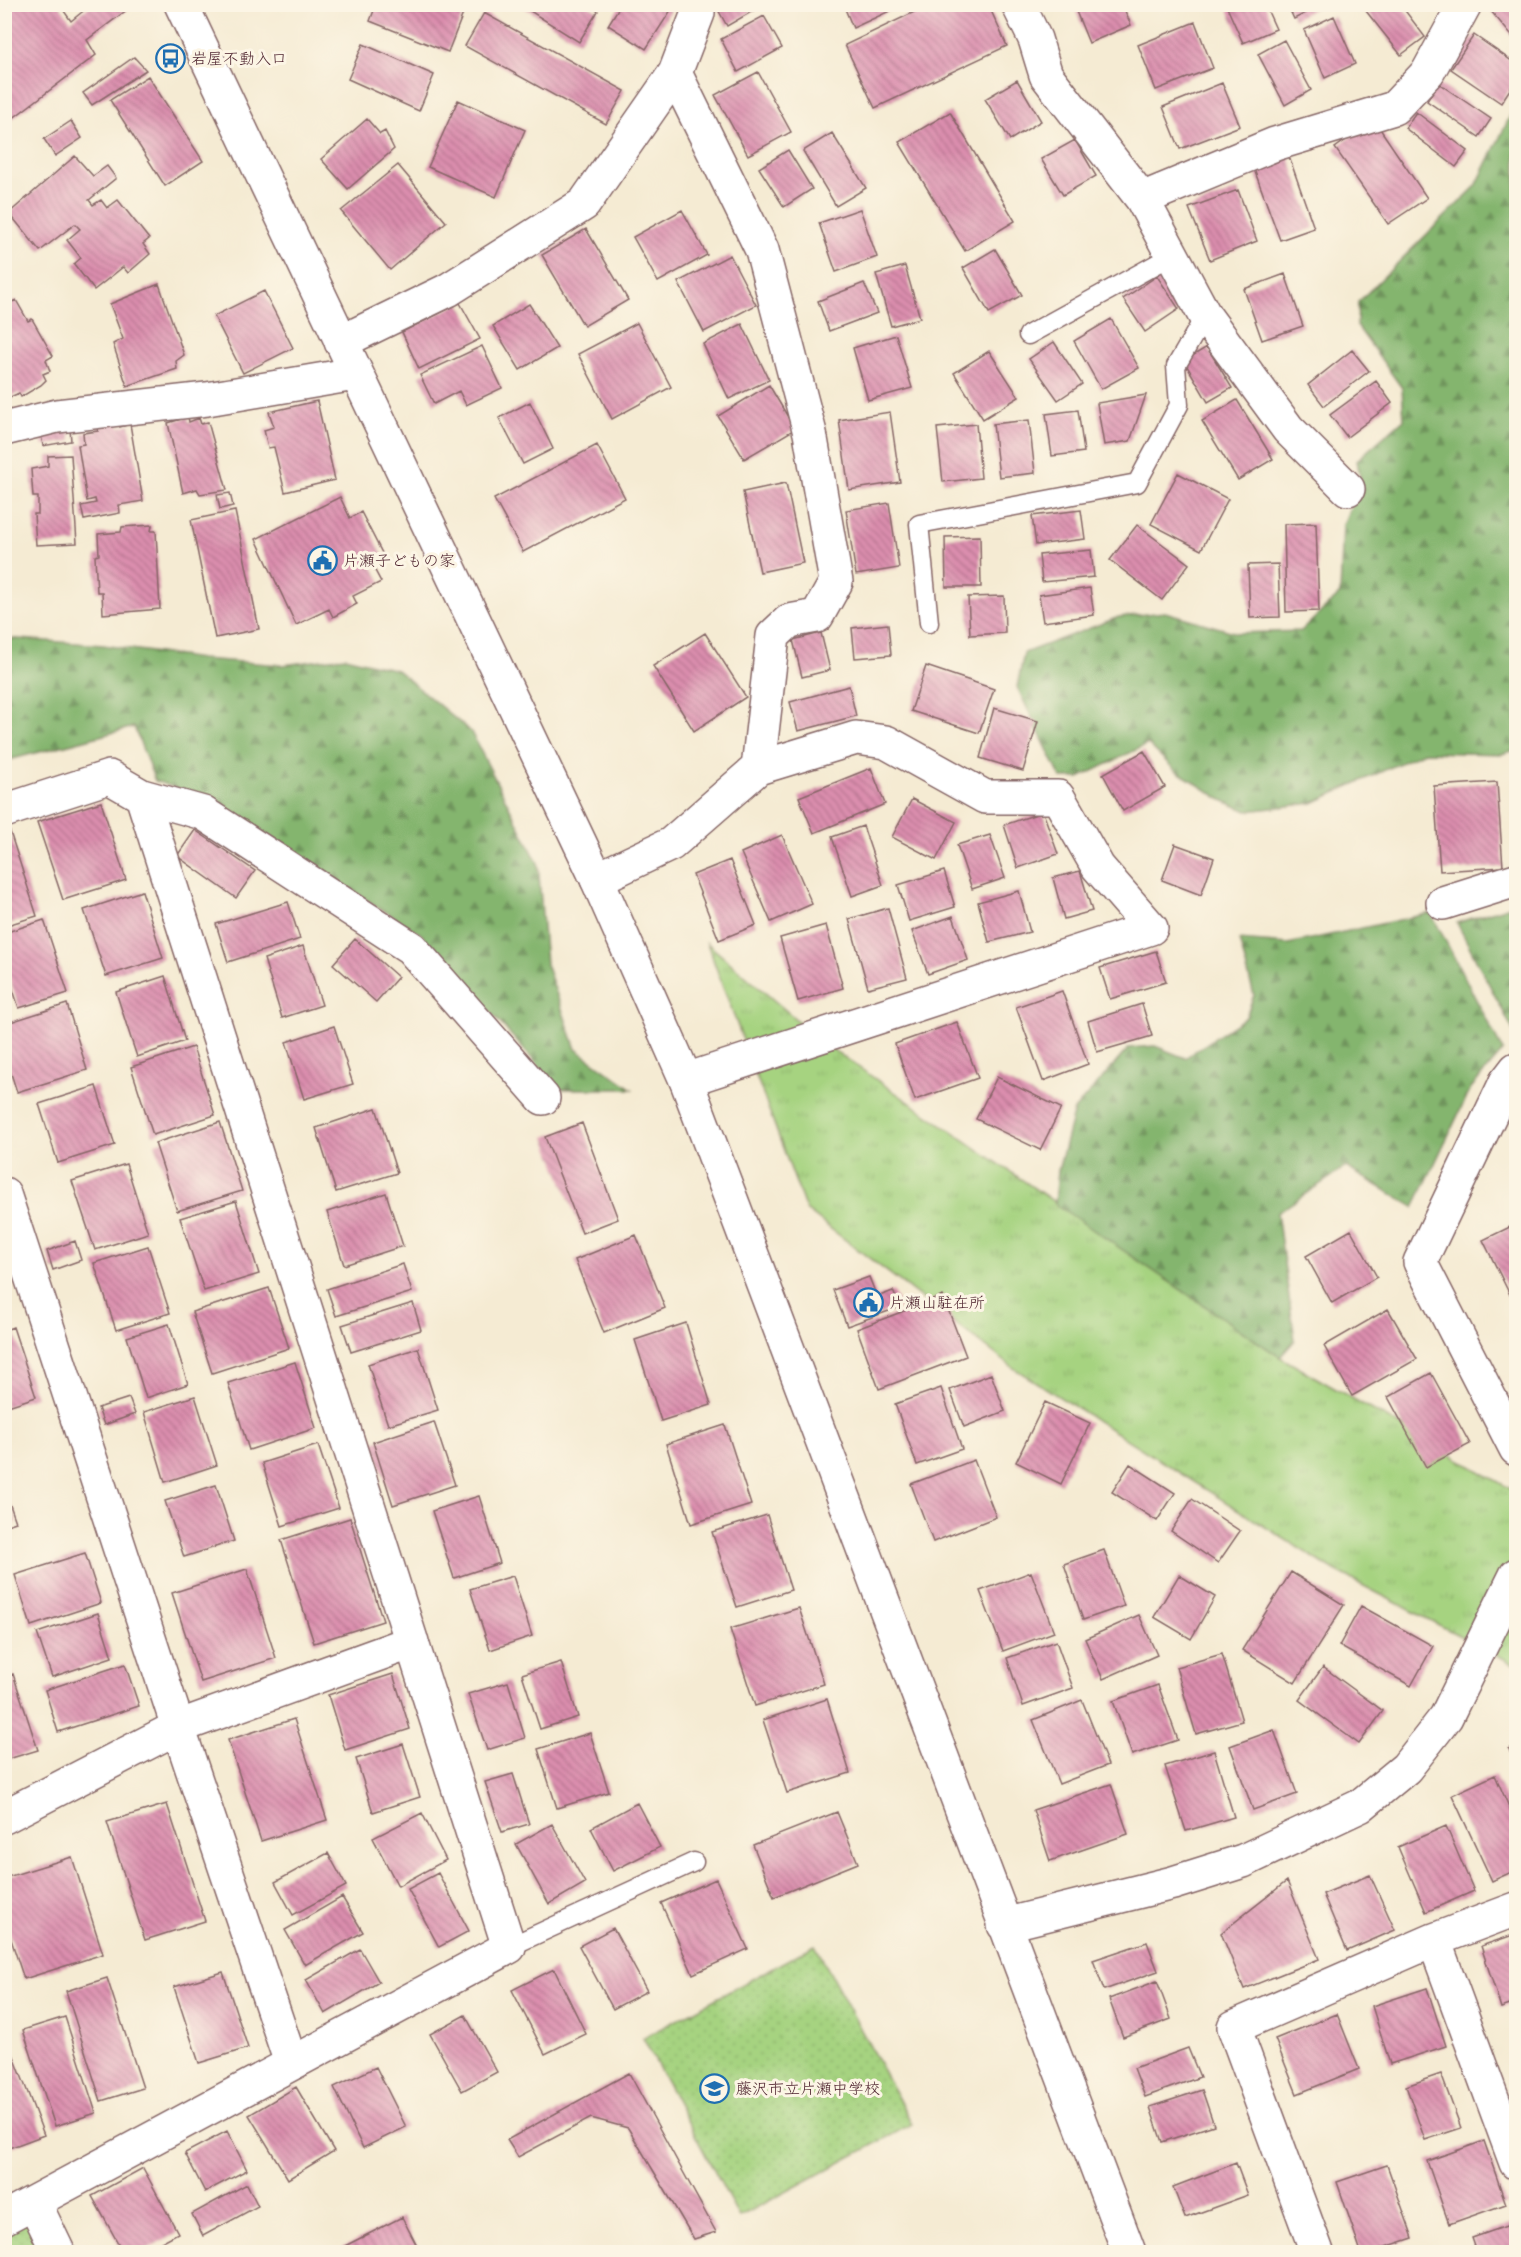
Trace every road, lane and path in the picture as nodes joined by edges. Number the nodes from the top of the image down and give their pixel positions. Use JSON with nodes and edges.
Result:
{"nodes":[{"id":1,"x":181,"y":4,"type":"edge"},
{"id":2,"x":698,"y":4,"type":"edge"},
{"id":3,"x":1018,"y":4,"type":"edge"},
{"id":4,"x":1466,"y":4,"type":"edge"},
{"id":5,"x":675,"y":73,"type":"junction"},
{"id":6,"x":1142,"y":199,"type":"junction"},
{"id":7,"x":1173,"y":255,"type":"junction"},
{"id":8,"x":1206,"y":316,"type":"junction"},
{"id":9,"x":1028,"y":335,"type":"dead end"},
{"id":10,"x":340,"y":342,"type":"junction"},
{"id":11,"x":355,"y":374,"type":"junction"},
{"id":12,"x":4,"y":429,"type":"edge"},
{"id":13,"x":1348,"y":489,"type":"dead end"},
{"id":14,"x":929,"y":623,"type":"dead end"},
{"id":15,"x":758,"y":768,"type":"junction"},
{"id":16,"x":142,"y":796,"type":"junction"},
{"id":17,"x":4,"y":811,"type":"edge"},
{"id":18,"x":597,"y":879,"type":"junction"},
{"id":19,"x":1516,"y":880,"type":"edge"},
{"id":20,"x":1443,"y":903,"type":"dead end"},
{"id":21,"x":686,"y":1080,"type":"junction"},
{"id":22,"x":1513,"y":1084,"type":"edge"},
{"id":23,"x":543,"y":1098,"type":"dead end"},
{"id":24,"x":4,"y":1194,"type":"edge"},
{"id":25,"x":1516,"y":1449,"type":"edge"},
{"id":26,"x":1516,"y":1575,"type":"edge"},
{"id":27,"x":412,"y":1642,"type":"junction"},
{"id":28,"x":178,"y":1727,"type":"junction"},
{"id":29,"x":4,"y":1817,"type":"edge"},
{"id":30,"x":694,"y":1862,"type":"dead end"},
{"id":31,"x":1516,"y":1909,"type":"edge"},
{"id":32,"x":1004,"y":1925,"type":"junction"},
{"id":33,"x":1434,"y":1940,"type":"junction"},
{"id":34,"x":509,"y":1947,"type":"junction"},
{"id":35,"x":291,"y":2063,"type":"junction"},
{"id":36,"x":1516,"y":2163,"type":"edge"},
{"id":37,"x":34,"y":2202,"type":"junction"},
{"id":38,"x":4,"y":2218,"type":"edge"},
{"id":39,"x":58,"y":2253,"type":"edge"},
{"id":40,"x":1129,"y":2253,"type":"edge"},
{"id":41,"x":1317,"y":2253,"type":"edge"}],
"edges":[{"from":1,"to":10,"type":"street"},
{"from":2,"to":5,"type":"street"},
{"from":3,"to":6,"type":"street"},
{"from":4,"to":6,"type":"street"},
{"from":5,"to":10,"type":"street"},
{"from":5,"to":15,"type":"street"},
{"from":6,"to":7,"type":"street"},
{"from":7,"to":8,"type":"street"},
{"from":7,"to":9,"type":"lane"},
{"from":8,"to":13,"type":"street"},
{"from":8,"to":14,"type":"lane"},
{"from":10,"to":11,"type":"street"},
{"from":11,"to":12,"type":"street"},
{"from":11,"to":18,"type":"street"},
{"from":15,"to":18,"type":"street"},
{"from":15,"to":21,"type":"street"},
{"from":16,"to":17,"type":"street"},
{"from":16,"to":23,"type":"street"},
{"from":16,"to":27,"type":"street"},
{"from":18,"to":21,"type":"street"},
{"from":19,"to":20,"type":"street"},
{"from":21,"to":32,"type":"street"},
{"from":22,"to":25,"type":"street"},
{"from":24,"to":28,"type":"street"},
{"from":26,"to":32,"type":"street"},
{"from":27,"to":28,"type":"street"},
{"from":27,"to":34,"type":"street"},
{"from":28,"to":29,"type":"street"},
{"from":28,"to":35,"type":"street"},
{"from":30,"to":34,"type":"lane"},
{"from":31,"to":33,"type":"street"},
{"from":32,"to":40,"type":"street"},
{"from":33,"to":36,"type":"street"},
{"from":33,"to":41,"type":"street"},
{"from":34,"to":35,"type":"street"},
{"from":35,"to":37,"type":"street"},
{"from":37,"to":38,"type":"street"},
{"from":37,"to":39,"type":"street"}]}
